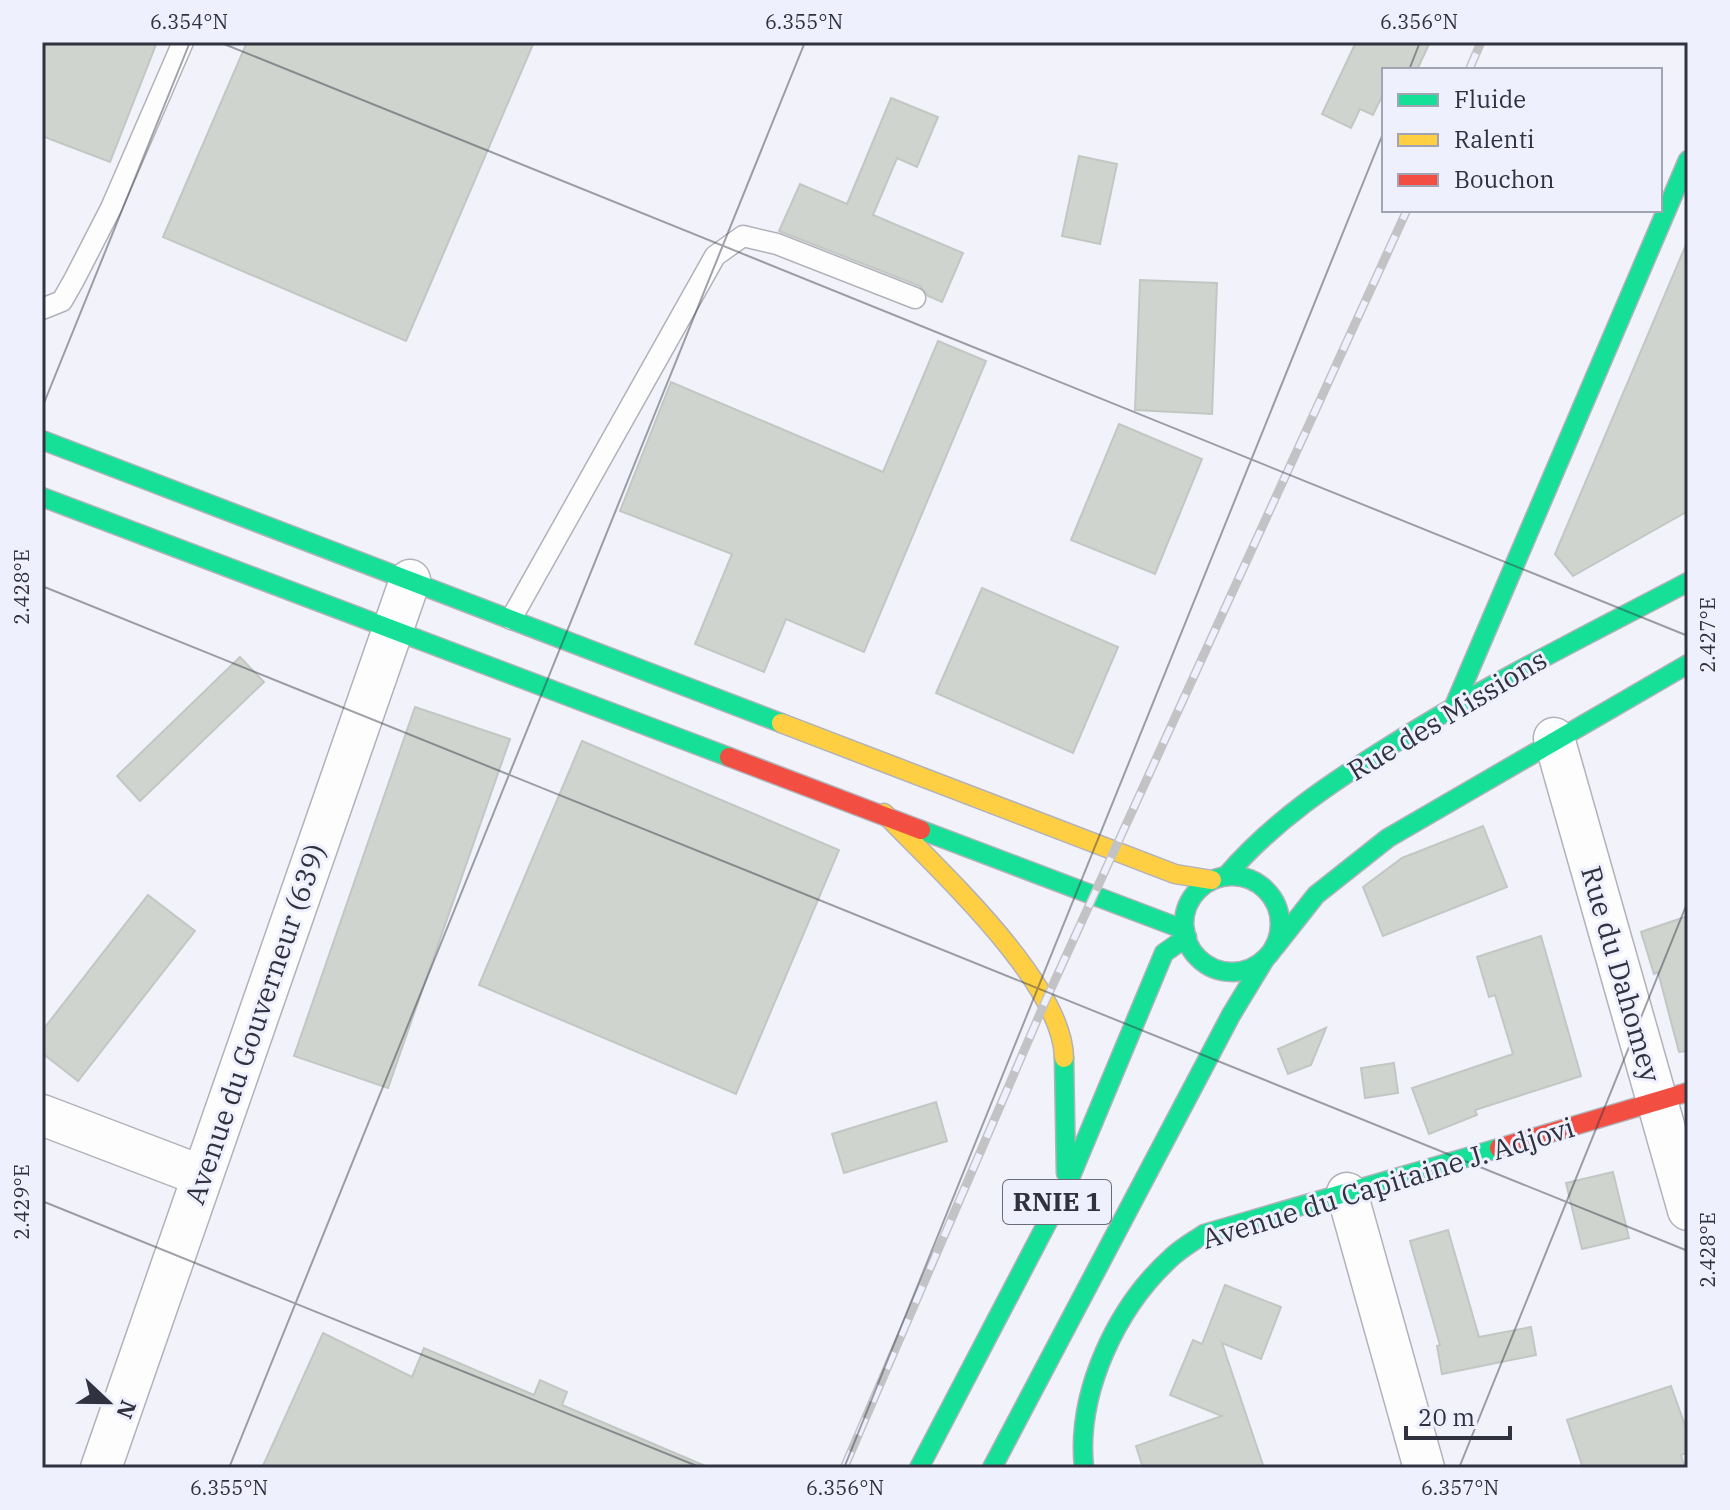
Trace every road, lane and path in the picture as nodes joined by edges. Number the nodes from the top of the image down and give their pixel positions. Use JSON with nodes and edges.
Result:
{"nodes":[{"id":1,"x":183,"y":42,"type":"edge"},
{"id":2,"x":1688,"y":160,"type":"edge"},
{"id":3,"x":915,"y":298,"type":"dead end"},
{"id":4,"x":42,"y":309,"type":"edge"},
{"id":5,"x":42,"y":440,"type":"edge"},
{"id":6,"x":42,"y":497,"type":"edge"},
{"id":7,"x":410,"y":580,"type":"junction"},
{"id":8,"x":1688,"y":582,"type":"edge"},
{"id":9,"x":511,"y":619,"type":"junction"},
{"id":10,"x":392,"y":629,"type":"junction"},
{"id":11,"x":1688,"y":664,"type":"edge"},
{"id":12,"x":1455,"y":704,"type":"junction"},
{"id":13,"x":1554,"y":738,"type":"junction"},
{"id":14,"x":884,"y":813,"type":"junction"},
{"id":15,"x":1219,"y":878,"type":"junction"},
{"id":16,"x":1186,"y":933,"type":"junction"},
{"id":17,"x":1270,"y":953,"type":"junction"},
{"id":18,"x":1672,"y":1096,"type":"edge"},
{"id":19,"x":42,"y":1115,"type":"edge"},
{"id":20,"x":202,"y":1176,"type":"junction"},
{"id":21,"x":1067,"y":1185,"type":"junction"},
{"id":22,"x":1347,"y":1193,"type":"junction"},
{"id":23,"x":1688,"y":1210,"type":"edge"},
{"id":24,"x":1083,"y":1464,"type":"edge"},
{"id":25,"x":101,"y":1468,"type":"edge"},
{"id":26,"x":919,"y":1468,"type":"edge"},
{"id":27,"x":992,"y":1468,"type":"edge"},
{"id":28,"x":1424,"y":1468,"type":"edge"}],
"edges":[{"from":1,"to":4,"type":"lane"},
{"from":2,"to":12,"type":"main road"},
{"from":3,"to":9,"type":"lane"},
{"from":5,"to":7,"type":"main road"},
{"from":6,"to":10,"type":"main road"},
{"from":7,"to":9,"type":"main road"},
{"from":7,"to":10,"type":"street","name":"Avenue du Gouverneur (639)"},
{"from":8,"to":12,"type":"main road","name":"Rue des Missions","number":"RNIE 1"},
{"from":9,"to":15,"type":"main road"},
{"from":10,"to":14,"type":"main road"},
{"from":10,"to":20,"type":"street","name":"Avenue du Gouverneur (639)"},
{"from":11,"to":13,"type":"main road","number":"RNIE 1"},
{"from":12,"to":15,"type":"main road","name":"Rue des Missions","number":"RNIE 1"},
{"from":13,"to":17,"type":"main road","number":"RNIE 1"},
{"from":13,"to":18,"type":"street","name":"Rue du Dahomey"},
{"from":14,"to":16,"type":"main road"},
{"from":14,"to":21,"type":"main road"},
{"from":15,"to":16,"type":"main road","number":"RNIE 1"},
{"from":15,"to":17,"type":"main road"},
{"from":16,"to":17,"type":"main road"},
{"from":16,"to":21,"type":"main road","number":"RNIE 1"},
{"from":17,"to":27,"type":"main road","number":"RNIE 1"},
{"from":18,"to":22,"type":"main road","name":"Avenue du Capitaine J. Adjovi"},
{"from":18,"to":23,"type":"street","name":"Rue du Dahomey"},
{"from":19,"to":20,"type":"street"},
{"from":20,"to":25,"type":"street","name":"Avenue du Gouverneur (639)"},
{"from":21,"to":26,"type":"main road","number":"RNIE 1"},
{"from":22,"to":24,"type":"main road","name":"Avenue du Capitaine J. Adjovi"},
{"from":22,"to":28,"type":"street"}]}
